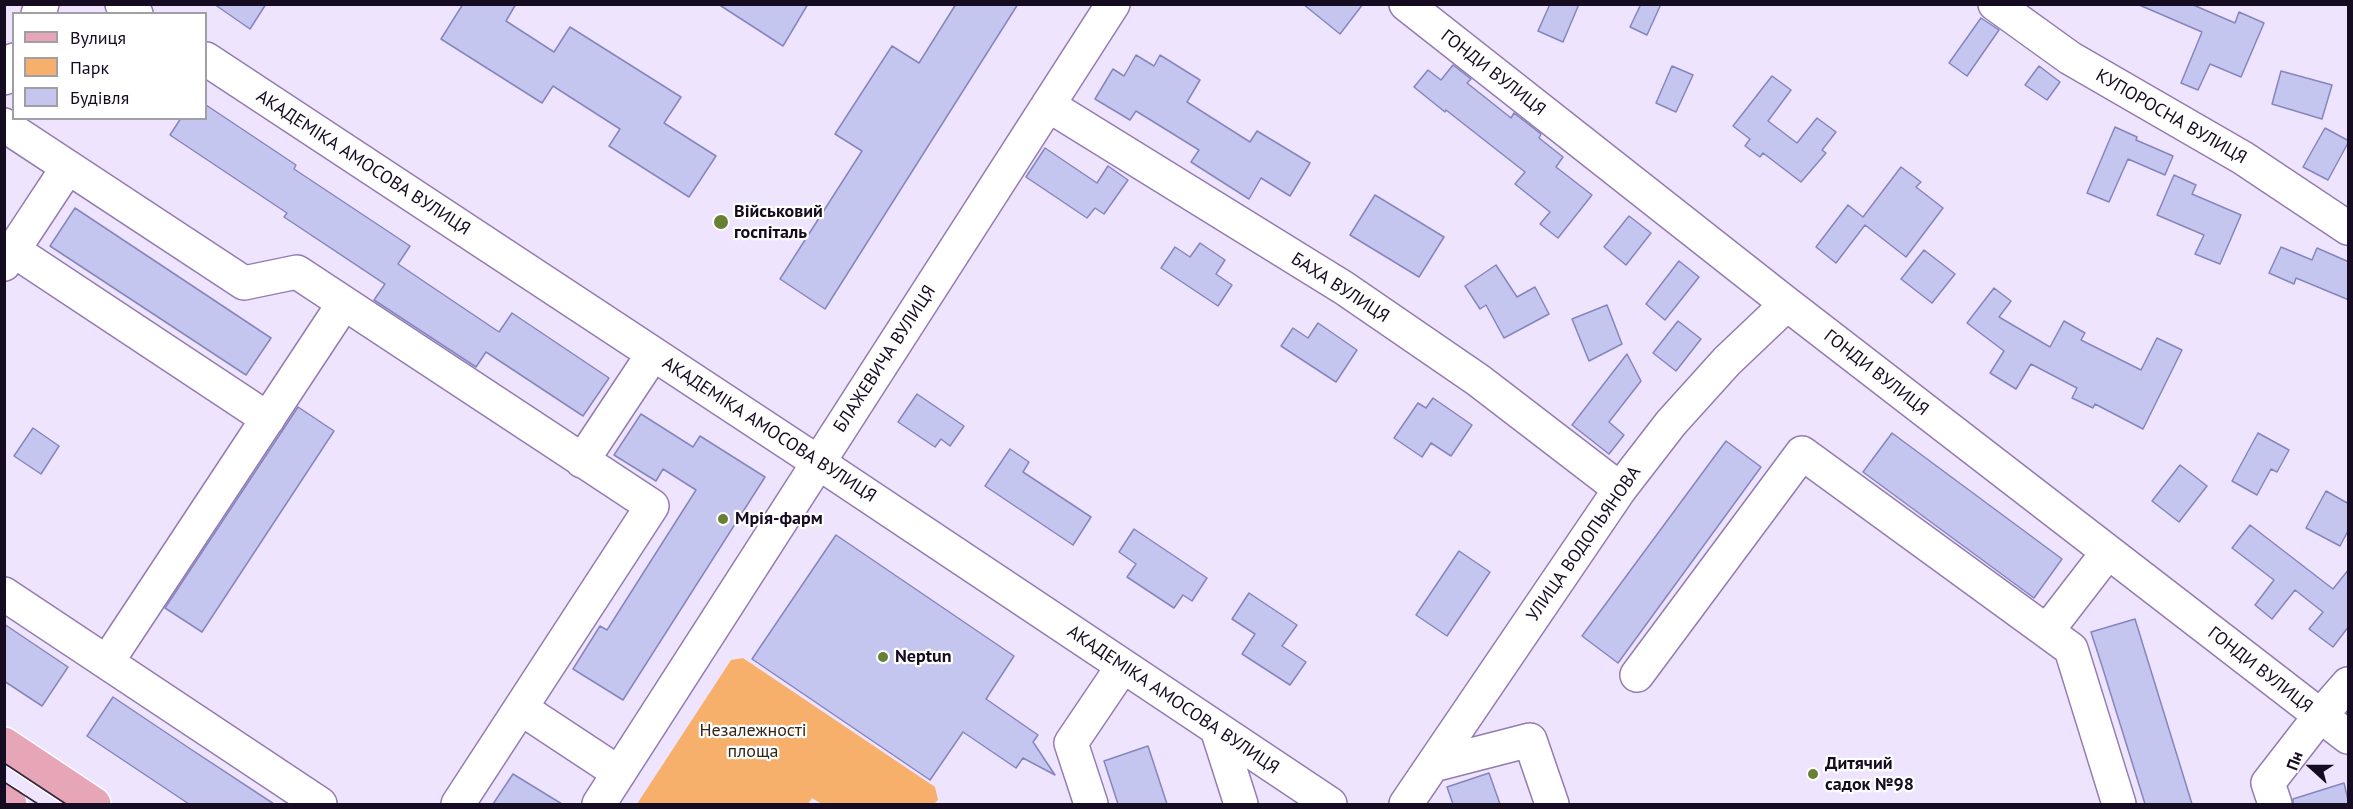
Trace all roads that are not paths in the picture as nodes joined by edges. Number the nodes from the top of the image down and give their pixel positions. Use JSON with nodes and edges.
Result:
{"nodes":[{"id":1,"x":1113,"y":4,"type":"edge"},
{"id":2,"x":1406,"y":4,"type":"edge"},
{"id":3,"x":1995,"y":4,"type":"edge"},
{"id":4,"x":207,"y":61,"type":"edge"},
{"id":5,"x":12,"y":64,"type":"edge"},
{"id":6,"x":4,"y":78,"type":"edge"},
{"id":7,"x":1048,"y":105,"type":"junction"},
{"id":8,"x":4,"y":124,"type":"edge"},
{"id":9,"x":68,"y":167,"type":"junction"},
{"id":10,"x":2349,"y":228,"type":"edge"},
{"id":11,"x":9,"y":257,"type":"edge"},
{"id":12,"x":344,"y":303,"type":"junction"},
{"id":13,"x":1787,"y":304,"type":"junction"},
{"id":14,"x":653,"y":354,"type":"junction"},
{"id":15,"x":268,"y":418,"type":"junction"},
{"id":16,"x":582,"y":460,"type":"junction"},
{"id":17,"x":819,"y":463,"type":"junction"},
{"id":18,"x":1620,"y":489,"type":"junction"},
{"id":19,"x":2108,"y":552,"type":"junction"},
{"id":20,"x":4,"y":594,"type":"edge"},
{"id":21,"x":2047,"y":631,"type":"junction"},
{"id":22,"x":107,"y":662,"type":"junction"},
{"id":23,"x":1123,"y":666,"type":"junction"},
{"id":24,"x":1637,"y":675,"type":"dead end"},
{"id":25,"x":2349,"y":684,"type":"edge"},
{"id":26,"x":522,"y":709,"type":"junction"},
{"id":27,"x":2320,"y":716,"type":"junction"},
{"id":28,"x":1217,"y":729,"type":"junction"},
{"id":29,"x":2349,"y":737,"type":"edge"},
{"id":30,"x":4,"y":744,"type":"edge"},
{"id":31,"x":619,"y":773,"type":"junction"},
{"id":32,"x":1421,"y":790,"type":"edge"},
{"id":33,"x":4,"y":801,"type":"edge"},
{"id":34,"x":10,"y":804,"type":"edge"},
{"id":35,"x":94,"y":804,"type":"edge"},
{"id":36,"x":320,"y":804,"type":"edge"},
{"id":37,"x":458,"y":804,"type":"edge"},
{"id":38,"x":599,"y":804,"type":"edge"},
{"id":39,"x":1091,"y":804,"type":"edge"},
{"id":40,"x":1241,"y":804,"type":"edge"},
{"id":41,"x":1330,"y":804,"type":"edge"},
{"id":42,"x":1552,"y":804,"type":"edge"},
{"id":43,"x":2120,"y":804,"type":"edge"},
{"id":44,"x":2275,"y":804,"type":"edge"}],
"edges":[{"from":1,"to":7,"type":"street","name":"БЛАЖЕВИЧА ВУЛИЦЯ"},
{"from":2,"to":13,"type":"street","name":"ГОНДИ ВУЛИЦЯ"},
{"from":3,"to":10,"type":"street","name":"КУПОРОСНА ВУЛИЦЯ"},
{"from":4,"to":14,"type":"street","name":"АКАДЕМІКА АМОСОВА ВУЛИЦЯ"},
{"from":5,"to":6,"type":"street"},
{"from":7,"to":17,"type":"street","name":"БЛАЖЕВИЧА ВУЛИЦЯ"},
{"from":7,"to":18,"type":"street","name":"БАХА ВУЛИЦЯ"},
{"from":8,"to":9,"type":"street"},
{"from":9,"to":11,"type":"street"},
{"from":9,"to":12,"type":"street"},
{"from":11,"to":15,"type":"street"},
{"from":12,"to":15,"type":"street"},
{"from":12,"to":16,"type":"street"},
{"from":13,"to":18,"type":"street","name":"УЛИЦА ВОДОПЬЯНОВА"},
{"from":13,"to":19,"type":"street","name":"ГОНДИ ВУЛИЦЯ"},
{"from":14,"to":16,"type":"street"},
{"from":14,"to":17,"type":"street","name":"АКАДЕМІКА АМОСОВА ВУЛИЦЯ"},
{"from":15,"to":22,"type":"street"},
{"from":16,"to":26,"type":"street"},
{"from":17,"to":23,"type":"street","name":"АКАДЕМІКА АМОСОВА ВУЛИЦЯ"},
{"from":17,"to":31,"type":"street","name":"БЛАЖЕВИЧА ВУЛИЦЯ"},
{"from":18,"to":32,"type":"street","name":"УЛИЦА ВОДОПЬЯНОВА"},
{"from":19,"to":21,"type":"street"},
{"from":19,"to":27,"type":"street","name":"ГОНДИ ВУЛИЦЯ"},
{"from":20,"to":22,"type":"street"},
{"from":21,"to":24,"type":"street"},
{"from":21,"to":43,"type":"street"},
{"from":22,"to":36,"type":"street"},
{"from":23,"to":28,"type":"street","name":"АКАДЕМІКА АМОСОВА ВУЛИЦЯ"},
{"from":23,"to":39,"type":"street"},
{"from":25,"to":27,"type":"street"},
{"from":26,"to":31,"type":"street"},
{"from":26,"to":37,"type":"street"},
{"from":27,"to":29,"type":"street","name":"ГОНДИ ВУЛИЦЯ"},
{"from":27,"to":44,"type":"street"},
{"from":28,"to":40,"type":"street"},
{"from":28,"to":41,"type":"street","name":"АКАДЕМІКА АМОСОВА ВУЛИЦЯ"},
{"from":30,"to":35,"type":"main road"},
{"from":31,"to":38,"type":"street","name":"БЛАЖЕВИЧА ВУЛИЦЯ"},
{"from":32,"to":42,"type":"street"},
{"from":33,"to":34,"type":"main road"}]}
